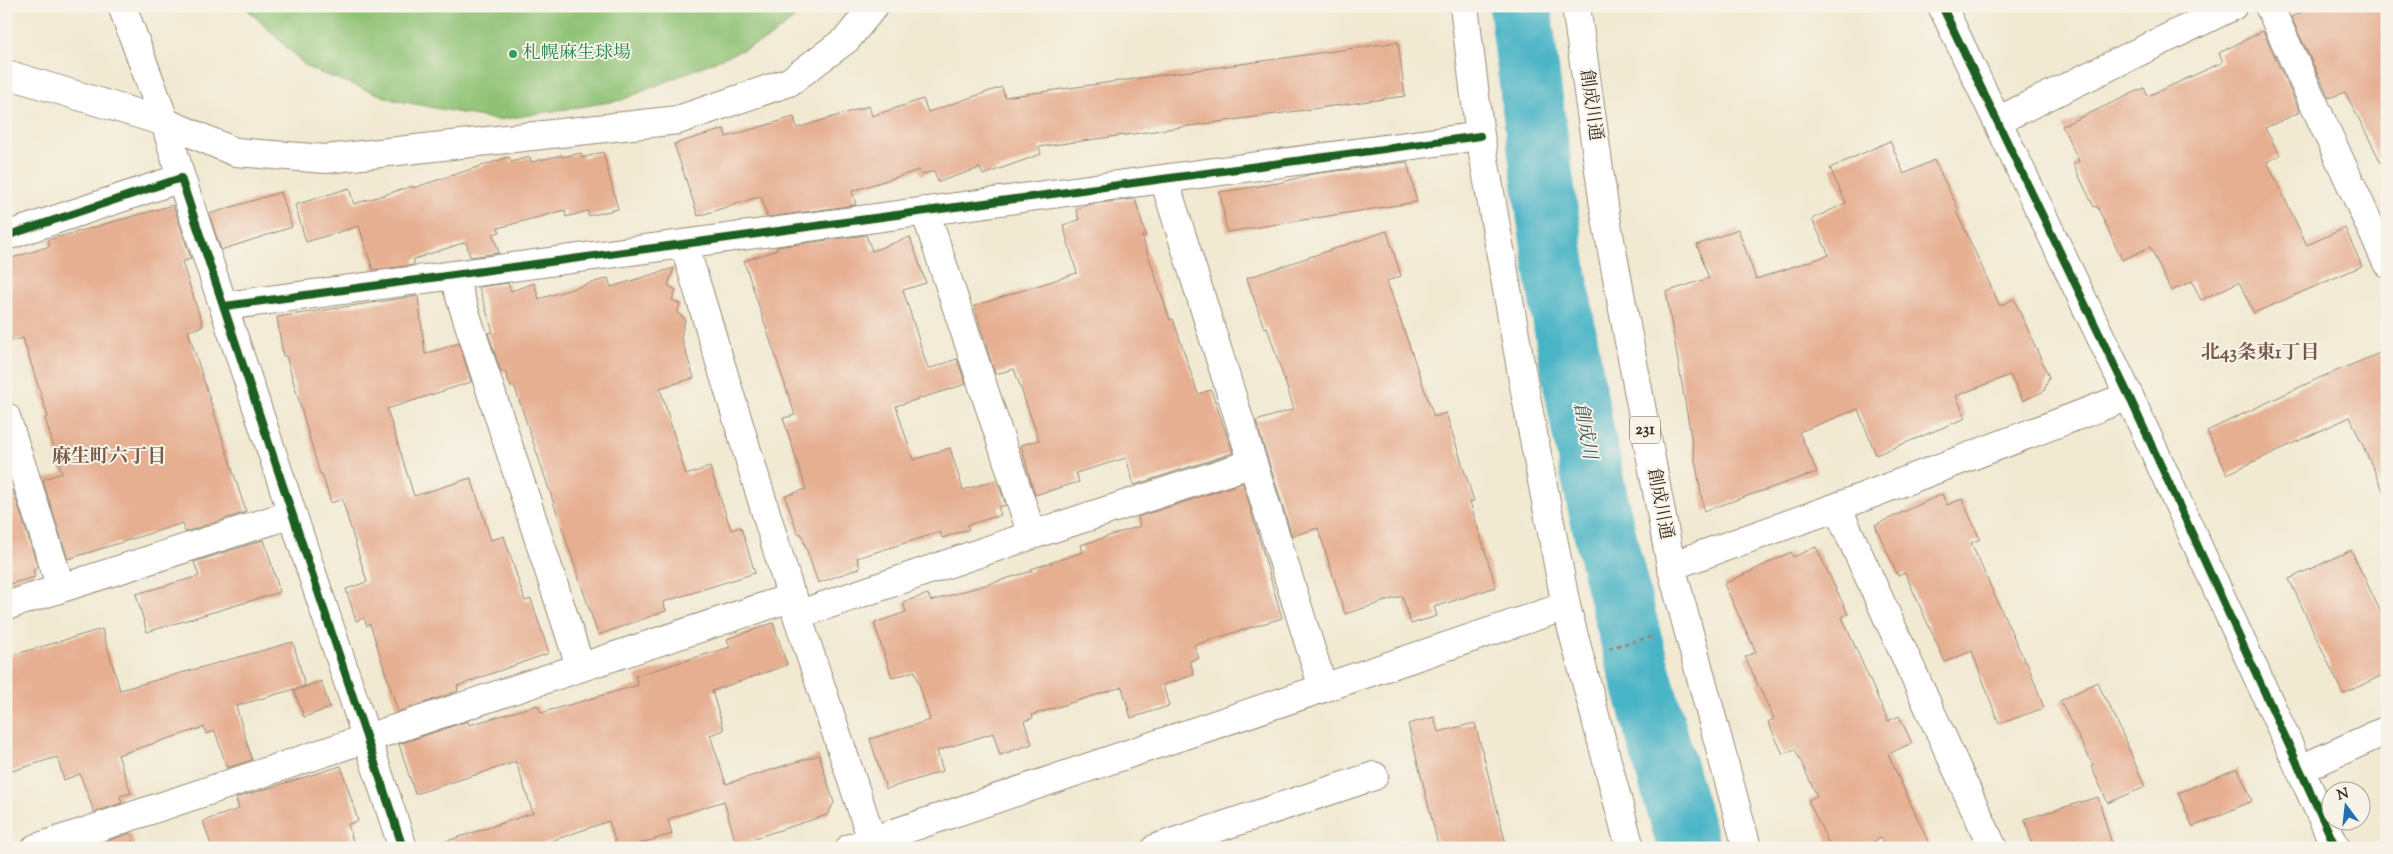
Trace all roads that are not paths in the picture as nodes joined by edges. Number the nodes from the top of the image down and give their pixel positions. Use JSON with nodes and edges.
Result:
{"nodes":[{"id":1,"x":122,"y":6,"type":"edge"},
{"id":2,"x":874,"y":6,"type":"edge"},
{"id":3,"x":1464,"y":6,"type":"edge"},
{"id":4,"x":1576,"y":6,"type":"edge"},
{"id":5,"x":1942,"y":6,"type":"edge"},
{"id":6,"x":2234,"y":6,"type":"edge"},
{"id":7,"x":2269,"y":6,"type":"edge"},
{"id":8,"x":6,"y":74,"type":"edge"},
{"id":9,"x":1997,"y":121,"type":"junction"},
{"id":10,"x":165,"y":122,"type":"junction"},
{"id":11,"x":1480,"y":136,"type":"junction"},
{"id":12,"x":181,"y":178,"type":"junction"},
{"id":13,"x":1164,"y":179,"type":"junction"},
{"id":14,"x":924,"y":211,"type":"junction"},
{"id":15,"x":6,"y":236,"type":"edge"},
{"id":16,"x":684,"y":244,"type":"junction"},
{"id":17,"x":2387,"y":263,"type":"edge"},
{"id":18,"x":453,"y":275,"type":"junction"},
{"id":19,"x":225,"y":306,"type":"junction"},
{"id":20,"x":2129,"y":396,"type":"junction"},
{"id":21,"x":6,"y":417,"type":"edge"},
{"id":22,"x":1253,"y":463,"type":"junction"},
{"id":23,"x":1837,"y":507,"type":"junction"},
{"id":24,"x":292,"y":514,"type":"junction"},
{"id":25,"x":1032,"y":535,"type":"junction"},
{"id":26,"x":1671,"y":566,"type":"junction"},
{"id":27,"x":61,"y":588,"type":"junction"},
{"id":28,"x":6,"y":606,"type":"edge"},
{"id":29,"x":795,"y":606,"type":"junction"},
{"id":30,"x":1566,"y":606,"type":"junction"},
{"id":31,"x":580,"y":666,"type":"junction"},
{"id":32,"x":1323,"y":688,"type":"junction"},
{"id":33,"x":2387,"y":730,"type":"edge"},
{"id":34,"x":367,"y":738,"type":"junction"},
{"id":35,"x":2301,"y":769,"type":"junction"},
{"id":36,"x":1374,"y":776,"type":"dead end"},
{"id":37,"x":908,"y":838,"type":"edge"},
{"id":38,"x":861,"y":844,"type":"edge"},
{"id":39,"x":36,"y":848,"type":"edge"},
{"id":40,"x":403,"y":848,"type":"edge"},
{"id":41,"x":1156,"y":848,"type":"edge"},
{"id":42,"x":1630,"y":848,"type":"edge"},
{"id":43,"x":1747,"y":848,"type":"edge"},
{"id":44,"x":1993,"y":848,"type":"edge"},
{"id":45,"x":2336,"y":848,"type":"edge"}],
"edges":[{"from":1,"to":10,"type":"main road"},
{"from":2,"to":10,"type":"main road"},
{"from":3,"to":11,"type":"main road"},
{"from":4,"to":26,"type":"main road","name":"創成川通","number":"231"},
{"from":5,"to":9,"type":"main road"},
{"from":6,"to":9,"type":"main road"},
{"from":7,"to":17,"type":"main road"},
{"from":8,"to":10,"type":"main road"},
{"from":9,"to":20,"type":"main road"},
{"from":10,"to":12,"type":"main road"},
{"from":11,"to":13,"type":"main road"},
{"from":11,"to":30,"type":"main road"},
{"from":12,"to":15,"type":"main road"},
{"from":12,"to":19,"type":"main road"},
{"from":13,"to":14,"type":"main road"},
{"from":13,"to":22,"type":"main road"},
{"from":14,"to":16,"type":"main road"},
{"from":14,"to":25,"type":"main road"},
{"from":16,"to":18,"type":"main road"},
{"from":16,"to":29,"type":"main road"},
{"from":18,"to":19,"type":"main road"},
{"from":18,"to":31,"type":"main road"},
{"from":19,"to":24,"type":"main road"},
{"from":20,"to":23,"type":"main road"},
{"from":20,"to":35,"type":"main road"},
{"from":21,"to":27,"type":"main road"},
{"from":22,"to":25,"type":"main road"},
{"from":22,"to":32,"type":"main road"},
{"from":23,"to":26,"type":"main road"},
{"from":23,"to":44,"type":"main road"},
{"from":24,"to":27,"type":"main road"},
{"from":24,"to":34,"type":"main road"},
{"from":25,"to":29,"type":"main road"},
{"from":26,"to":43,"type":"main road","name":"創成川通","number":"231"},
{"from":27,"to":28,"type":"main road"},
{"from":29,"to":31,"type":"main road"},
{"from":29,"to":38,"type":"main road"},
{"from":30,"to":32,"type":"main road"},
{"from":30,"to":42,"type":"main road"},
{"from":31,"to":34,"type":"main road"},
{"from":32,"to":37,"type":"main road"},
{"from":33,"to":35,"type":"main road"},
{"from":34,"to":39,"type":"main road"},
{"from":34,"to":40,"type":"main road"},
{"from":35,"to":45,"type":"main road"},
{"from":36,"to":41,"type":"main road"},
{"from":37,"to":38,"type":"main road"}]}
